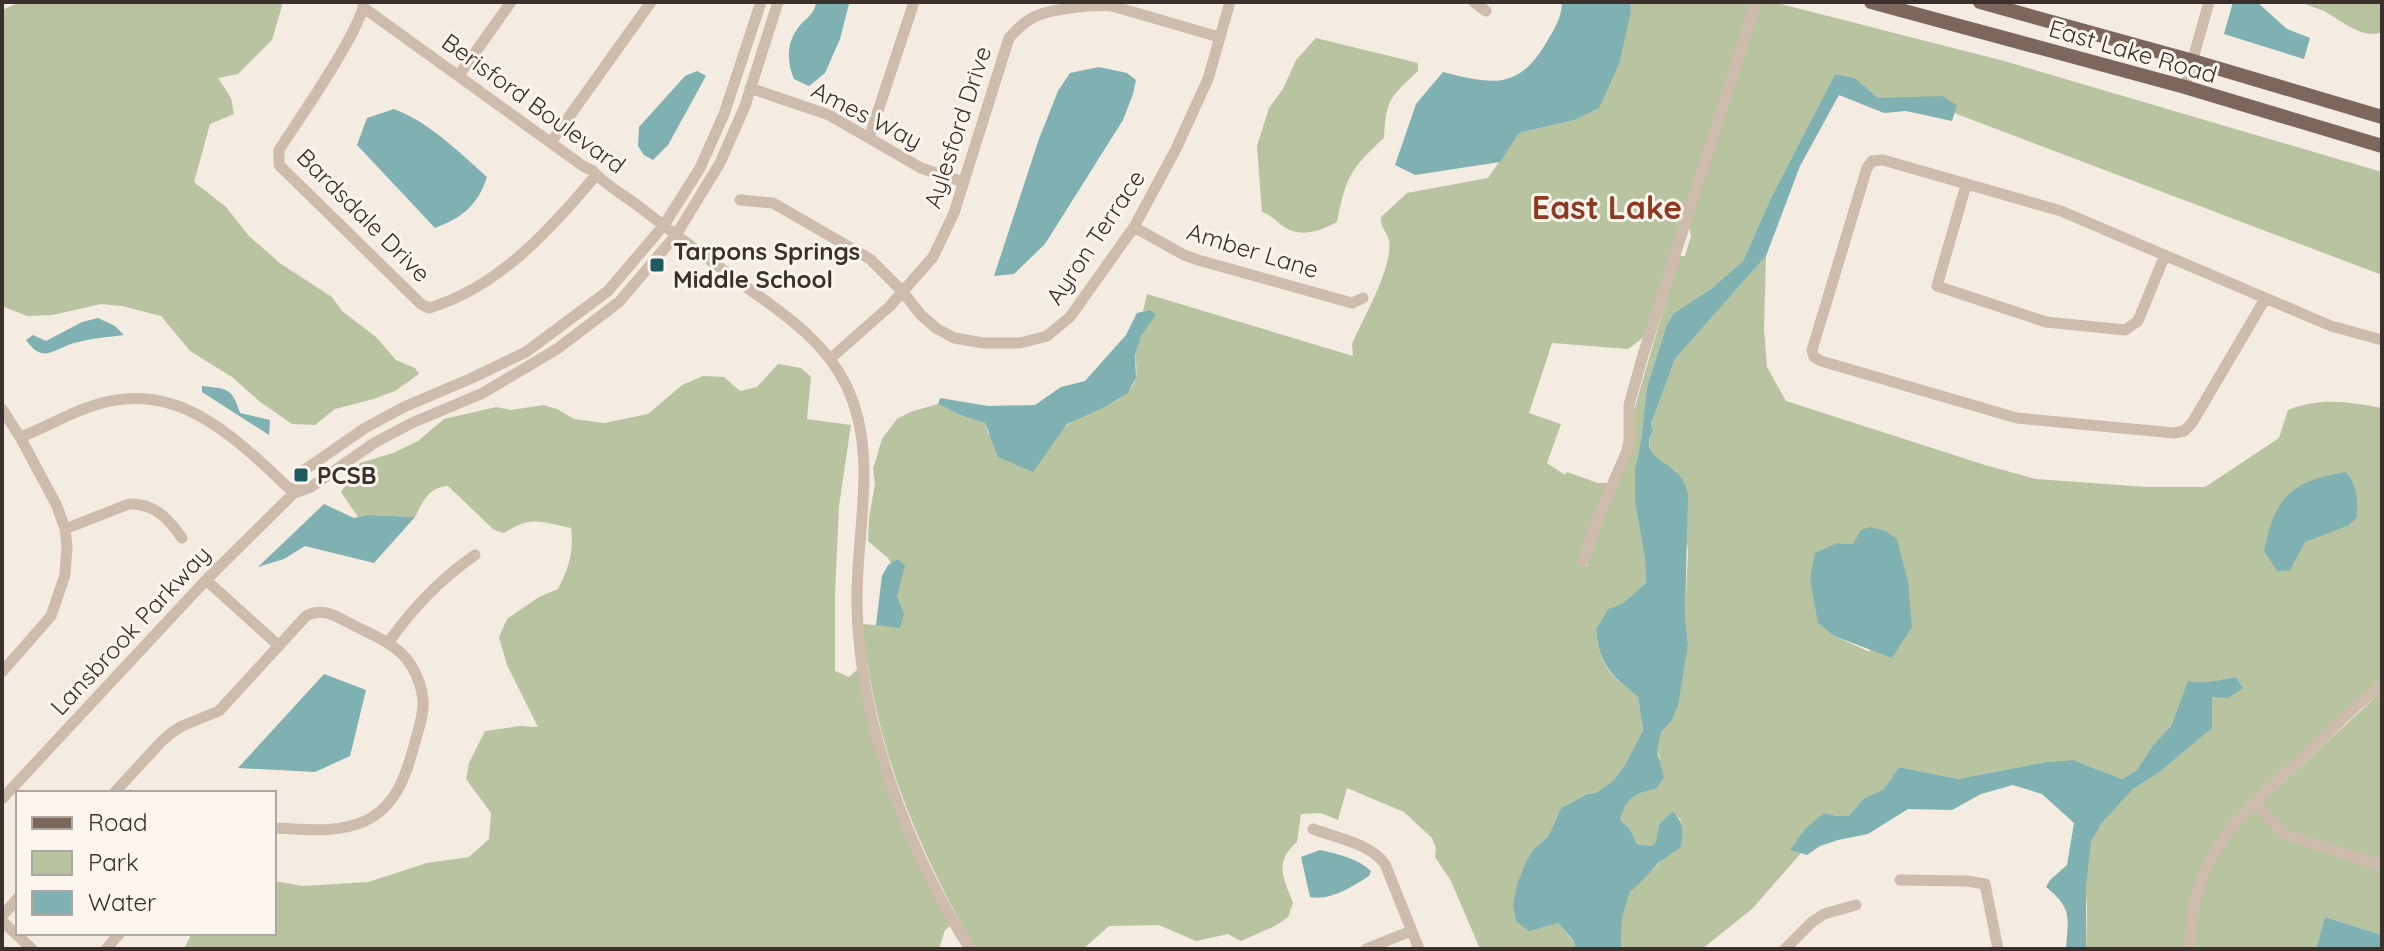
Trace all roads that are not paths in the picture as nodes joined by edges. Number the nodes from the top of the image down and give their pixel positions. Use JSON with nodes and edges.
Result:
{"nodes":[{"id":1,"x":511,"y":2,"type":"edge"},
{"id":2,"x":651,"y":2,"type":"edge"},
{"id":3,"x":761,"y":2,"type":"edge"},
{"id":4,"x":778,"y":2,"type":"edge"},
{"id":5,"x":914,"y":2,"type":"edge"},
{"id":6,"x":1230,"y":2,"type":"edge"},
{"id":7,"x":1474,"y":2,"type":"edge"},
{"id":8,"x":1756,"y":2,"type":"edge"},
{"id":9,"x":1871,"y":2,"type":"edge"},
{"id":10,"x":1980,"y":2,"type":"edge"},
{"id":11,"x":2209,"y":2,"type":"edge"},
{"id":12,"x":364,"y":5,"type":"edge"},
{"id":13,"x":1486,"y":11,"type":"dead end"},
{"id":14,"x":1219,"y":37,"type":"junction"},
{"id":15,"x":2193,"y":61,"type":"junction"},
{"id":16,"x":459,"y":75,"type":"junction"},
{"id":17,"x":2185,"y":87,"type":"junction"},
{"id":18,"x":750,"y":88,"type":"junction"},
{"id":19,"x":2382,"y":117,"type":"edge"},
{"id":20,"x":869,"y":138,"type":"junction"},
{"id":21,"x":551,"y":142,"type":"junction"},
{"id":22,"x":2382,"y":146,"type":"edge"},
{"id":23,"x":596,"y":175,"type":"junction"},
{"id":24,"x":963,"y":182,"type":"junction"},
{"id":25,"x":1966,"y":185,"type":"junction"},
{"id":26,"x":740,"y":200,"type":"dead end"},
{"id":27,"x":664,"y":225,"type":"junction"},
{"id":28,"x":1134,"y":227,"type":"junction"},
{"id":29,"x":676,"y":235,"type":"junction"},
{"id":30,"x":2165,"y":255,"type":"junction"},
{"id":31,"x":902,"y":291,"type":"junction"},
{"id":32,"x":1363,"y":298,"type":"dead end"},
{"id":33,"x":2265,"y":299,"type":"junction"},
{"id":34,"x":2382,"y":340,"type":"edge"},
{"id":35,"x":830,"y":359,"type":"junction"},
{"id":36,"x":2,"y":409,"type":"edge"},
{"id":37,"x":20,"y":437,"type":"junction"},
{"id":38,"x":294,"y":493,"type":"junction"},
{"id":39,"x":65,"y":529,"type":"junction"},
{"id":40,"x":182,"y":538,"type":"dead end"},
{"id":41,"x":475,"y":555,"type":"dead end"},
{"id":42,"x":1583,"y":561,"type":"dead end"},
{"id":43,"x":206,"y":580,"type":"junction"},
{"id":44,"x":388,"y":643,"type":"junction"},
{"id":45,"x":279,"y":646,"type":"junction"},
{"id":46,"x":2,"y":672,"type":"edge"},
{"id":47,"x":2382,"y":685,"type":"edge"},
{"id":48,"x":116,"y":791,"type":"edge"},
{"id":49,"x":2,"y":799,"type":"edge"},
{"id":50,"x":2255,"y":802,"type":"junction"},
{"id":51,"x":276,"y":828,"type":"edge"},
{"id":52,"x":1313,"y":829,"type":"dead end"},
{"id":53,"x":2382,"y":866,"type":"edge"},
{"id":54,"x":1900,"y":880,"type":"dead end"},
{"id":55,"x":16,"y":900,"type":"edge"},
{"id":56,"x":1856,"y":905,"type":"dead end"},
{"id":57,"x":2,"y":918,"type":"edge"},
{"id":58,"x":1411,"y":931,"type":"junction"},
{"id":59,"x":16,"y":932,"type":"edge"},
{"id":60,"x":970,"y":949,"type":"edge"},
{"id":61,"x":1366,"y":949,"type":"edge"},
{"id":62,"x":1419,"y":949,"type":"edge"},
{"id":63,"x":1785,"y":949,"type":"edge"},
{"id":64,"x":1998,"y":949,"type":"edge"},
{"id":65,"x":2190,"y":949,"type":"edge"}],
"edges":[{"from":1,"to":16,"type":"street"},
{"from":2,"to":21,"type":"street"},
{"from":3,"to":27,"type":"street"},
{"from":4,"to":18,"type":"street","name":"Lansbrook Parkway"},
{"from":5,"to":20,"type":"street"},
{"from":6,"to":14,"type":"street","name":"Ayron Terrace"},
{"from":7,"to":13,"type":"street"},
{"from":8,"to":42,"type":"street"},
{"from":9,"to":17,"type":"main road","name":"East Lake Road"},
{"from":10,"to":15,"type":"main road","name":"East Lake Road"},
{"from":11,"to":15,"type":"street"},
{"from":12,"to":16,"type":"street","name":"Berisford Boulevard"},
{"from":12,"to":23,"type":"street","name":"Bardsdale Drive"},
{"from":14,"to":24,"type":"street","name":"Aylesford Drive"},
{"from":14,"to":28,"type":"street","name":"Ayron Terrace"},
{"from":15,"to":17,"type":"street"},
{"from":15,"to":19,"type":"main road","name":"East Lake Road"},
{"from":16,"to":21,"type":"street","name":"Berisford Boulevard"},
{"from":17,"to":22,"type":"main road","name":"East Lake Road"},
{"from":18,"to":20,"type":"street","name":"Ames Way"},
{"from":18,"to":29,"type":"street","name":"Lansbrook Parkway"},
{"from":20,"to":24,"type":"street","name":"Ames Way"},
{"from":21,"to":23,"type":"street","name":"Berisford Boulevard"},
{"from":23,"to":27,"type":"street","name":"Berisford Boulevard"},
{"from":24,"to":31,"type":"street","name":"Aylesford Drive"},
{"from":25,"to":30,"type":"street"},
{"from":25,"to":30,"type":"street"},
{"from":25,"to":33,"type":"street"},
{"from":26,"to":31,"type":"street","name":"Ayron Terrace"},
{"from":27,"to":29,"type":"street","name":"Berisford Boulevard"},
{"from":27,"to":38,"type":"street","name":"Lansbrook Parkway"},
{"from":28,"to":31,"type":"street","name":"Ayron Terrace"},
{"from":28,"to":32,"type":"street","name":"Amber Lane"},
{"from":29,"to":35,"type":"street","name":"Berisford Boulevard"},
{"from":29,"to":38,"type":"street","name":"Lansbrook Parkway"},
{"from":30,"to":33,"type":"street"},
{"from":31,"to":35,"type":"street","name":"Aylesford Drive"},
{"from":33,"to":34,"type":"street"},
{"from":35,"to":60,"type":"street","name":"Berisford Boulevard"},
{"from":36,"to":37,"type":"street"},
{"from":37,"to":38,"type":"street"},
{"from":37,"to":39,"type":"street"},
{"from":38,"to":43,"type":"street","name":"Lansbrook Parkway"},
{"from":39,"to":40,"type":"street"},
{"from":39,"to":46,"type":"street"},
{"from":41,"to":44,"type":"street"},
{"from":43,"to":45,"type":"street"},
{"from":43,"to":49,"type":"street","name":"Lansbrook Parkway"},
{"from":44,"to":45,"type":"street"},
{"from":44,"to":51,"type":"street"},
{"from":45,"to":48,"type":"street"},
{"from":47,"to":50,"type":"street"},
{"from":50,"to":53,"type":"street"},
{"from":50,"to":65,"type":"street"},
{"from":52,"to":58,"type":"street"},
{"from":54,"to":64,"type":"street"},
{"from":55,"to":57,"type":"street"},
{"from":56,"to":63,"type":"street"},
{"from":57,"to":59,"type":"street"},
{"from":58,"to":61,"type":"street"},
{"from":58,"to":62,"type":"street"}]}
